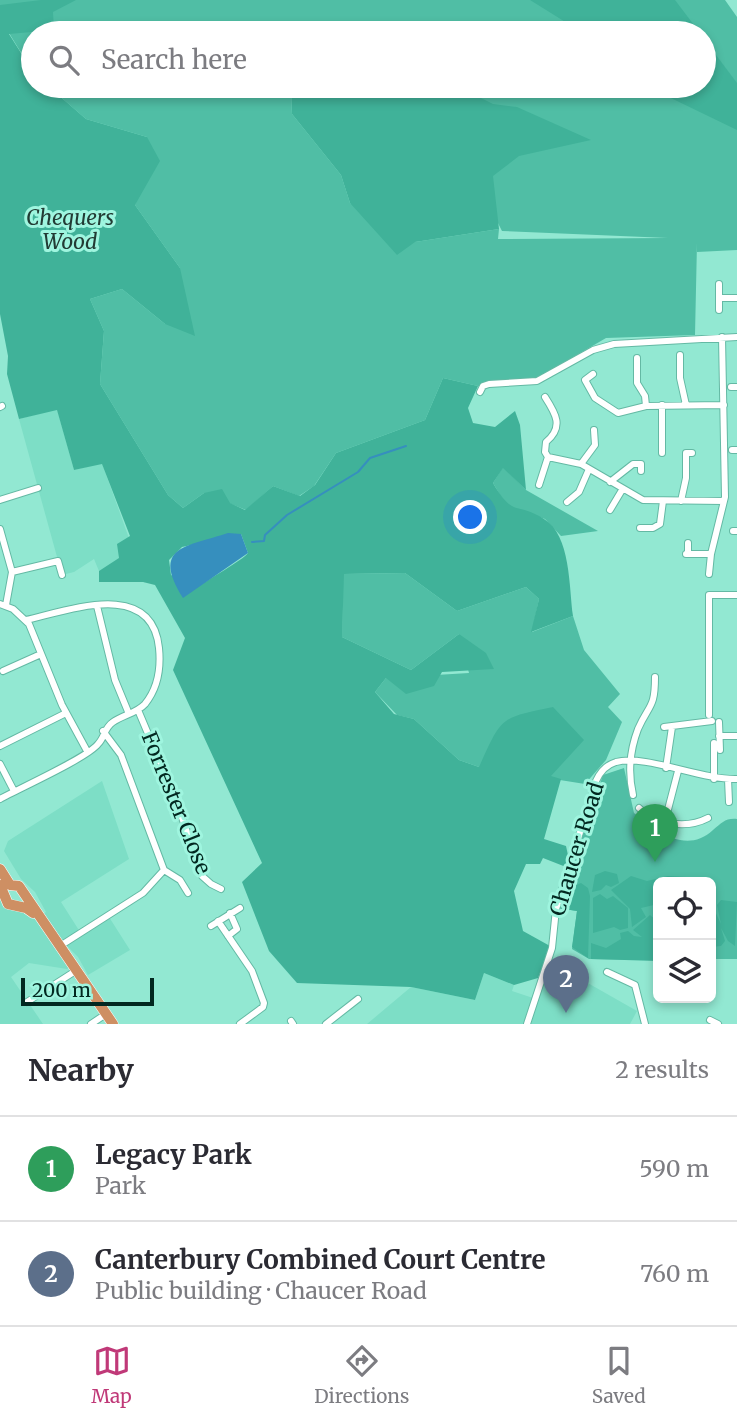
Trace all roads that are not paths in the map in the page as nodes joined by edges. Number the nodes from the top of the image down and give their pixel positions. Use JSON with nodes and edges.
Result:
{"nodes":[{"id":1,"x":719,"y":284,"type":"dead end"},
{"id":2,"x":719,"y":298,"type":"junction"},
{"id":3,"x":737,"y":298,"type":"edge"},
{"id":4,"x":719,"y":310,"type":"dead end"},
{"id":5,"x":722,"y":337,"type":"junction"},
{"id":6,"x":737,"y":337,"type":"edge"},
{"id":7,"x":682,"y":359,"type":"dead end"},
{"id":8,"x":647,"y":365,"type":"dead end"},
{"id":9,"x":593,"y":374,"type":"dead end"},
{"id":10,"x":480,"y":391,"type":"dead end"},
{"id":11,"x":557,"y":397,"type":"dead end"},
{"id":12,"x":662,"y":405,"type":"junction"},
{"id":13,"x":686,"y":405,"type":"junction"},
{"id":14,"x":724,"y":405,"type":"junction"},
{"id":15,"x":646,"y":406,"type":"junction"},
{"id":16,"x":585,"y":440,"type":"dead end"},
{"id":17,"x":662,"y":443,"type":"junction"},
{"id":18,"x":673,"y":443,"type":"dead end"},
{"id":19,"x":662,"y":453,"type":"dead end"},
{"id":20,"x":692,"y":453,"type":"dead end"},
{"id":21,"x":548,"y":457,"type":"junction"},
{"id":22,"x":686,"y":460,"type":"junction"},
{"id":23,"x":677,"y":461,"type":"dead end"},
{"id":24,"x":581,"y":464,"type":"junction"},
{"id":25,"x":589,"y":469,"type":"junction"},
{"id":26,"x":641,"y":471,"type":"dead end"},
{"id":27,"x":610,"y":482,"type":"junction"},
{"id":28,"x":539,"y":485,"type":"dead end"},
{"id":29,"x":38,"y":488,"type":"dead end"},
{"id":30,"x":622,"y":490,"type":"junction"},
{"id":31,"x":0,"y":500,"type":"edge"},
{"id":32,"x":724,"y":500,"type":"junction"},
{"id":33,"x":663,"y":501,"type":"junction"},
{"id":34,"x":681,"y":501,"type":"junction"},
{"id":35,"x":567,"y":502,"type":"dead end"},
{"id":36,"x":610,"y":510,"type":"dead end"},
{"id":37,"x":640,"y":528,"type":"dead end"},
{"id":38,"x":0,"y":529,"type":"edge"},
{"id":39,"x":688,"y":543,"type":"dead end"},
{"id":40,"x":711,"y":554,"type":"junction"},
{"id":41,"x":12,"y":572,"type":"junction"},
{"id":42,"x":709,"y":574,"type":"dead end"},
{"id":43,"x":62,"y":575,"type":"dead end"},
{"id":44,"x":737,"y":595,"type":"edge"},
{"id":45,"x":3,"y":604,"type":"edge"},
{"id":46,"x":97,"y":606,"type":"junction"},
{"id":47,"x":26,"y":620,"type":"junction"},
{"id":48,"x":41,"y":654,"type":"junction"},
{"id":49,"x":13,"y":676,"type":"dead end"},
{"id":50,"x":655,"y":677,"type":"dead end"},
{"id":51,"x":138,"y":710,"type":"junction"},
{"id":52,"x":66,"y":713,"type":"junction"},
{"id":53,"x":129,"y":713,"type":"junction"},
{"id":54,"x":713,"y":720,"type":"junction"},
{"id":55,"x":103,"y":731,"type":"junction"},
{"id":56,"x":719,"y":736,"type":"junction"},
{"id":57,"x":737,"y":736,"type":"edge"},
{"id":58,"x":713,"y":743,"type":"dead end"},
{"id":59,"x":0,"y":747,"type":"edge"},
{"id":60,"x":720,"y":750,"type":"dead end"},
{"id":61,"x":87,"y":751,"type":"junction"},
{"id":62,"x":631,"y":761,"type":"junction"},
{"id":63,"x":0,"y":764,"type":"edge"},
{"id":64,"x":666,"y":768,"type":"junction"},
{"id":65,"x":678,"y":771,"type":"junction"},
{"id":66,"x":714,"y":779,"type":"junction"},
{"id":67,"x":728,"y":779,"type":"junction"},
{"id":68,"x":737,"y":779,"type":"edge"},
{"id":69,"x":15,"y":790,"type":"junction"},
{"id":70,"x":633,"y":795,"type":"dead end"},
{"id":71,"x":0,"y":799,"type":"edge"},
{"id":72,"x":729,"y":802,"type":"dead end"},
{"id":73,"x":639,"y":807,"type":"dead end"},
{"id":74,"x":708,"y":818,"type":"dead end"},
{"id":75,"x":665,"y":821,"type":"junction"},
{"id":76,"x":0,"y":869,"type":"edge"},
{"id":77,"x":164,"y":870,"type":"junction"},
{"id":78,"x":5,"y":888,"type":"edge"},
{"id":79,"x":221,"y":889,"type":"dead end"},
{"id":80,"x":188,"y":892,"type":"dead end"},
{"id":81,"x":25,"y":896,"type":"junction"},
{"id":82,"x":18,"y":905,"type":"junction"},
{"id":83,"x":240,"y":908,"type":"dead end"},
{"id":84,"x":230,"y":913,"type":"junction"},
{"id":85,"x":38,"y":917,"type":"junction"},
{"id":86,"x":218,"y":921,"type":"junction"},
{"id":87,"x":211,"y":926,"type":"dead end"},
{"id":88,"x":228,"y":936,"type":"junction"},
{"id":89,"x":60,"y":946,"type":"junction"},
{"id":90,"x":77,"y":970,"type":"junction"},
{"id":91,"x":607,"y":972,"type":"dead end"},
{"id":92,"x":27,"y":1002,"type":"dead end"},
{"id":93,"x":355,"y":1005,"type":"dead end"},
{"id":94,"x":106,"y":1014,"type":"junction"},
{"id":95,"x":710,"y":1020,"type":"dead end"},
{"id":96,"x":720,"y":1023,"type":"edge"},
{"id":97,"x":91,"y":1024,"type":"edge"},
{"id":98,"x":113,"y":1024,"type":"edge"},
{"id":99,"x":241,"y":1024,"type":"edge"},
{"id":100,"x":326,"y":1024,"type":"edge"},
{"id":101,"x":527,"y":1024,"type":"edge"},
{"id":102,"x":645,"y":1024,"type":"edge"}],
"edges":[{"from":1,"to":2,"type":"street"},
{"from":2,"to":3,"type":"street"},
{"from":2,"to":4,"type":"street"},
{"from":5,"to":6,"type":"street"},
{"from":5,"to":10,"type":"street"},
{"from":5,"to":14,"type":"street"},
{"from":7,"to":13,"type":"street"},
{"from":8,"to":15,"type":"street"},
{"from":9,"to":15,"type":"street"},
{"from":11,"to":21,"type":"street"},
{"from":12,"to":13,"type":"street"},
{"from":12,"to":15,"type":"street"},
{"from":12,"to":17,"type":"street"},
{"from":13,"to":14,"type":"street"},
{"from":14,"to":32,"type":"street"},
{"from":16,"to":24,"type":"street"},
{"from":17,"to":18,"type":"street"},
{"from":17,"to":19,"type":"street"},
{"from":20,"to":22,"type":"street"},
{"from":21,"to":24,"type":"street"},
{"from":21,"to":28,"type":"street"},
{"from":22,"to":23,"type":"street"},
{"from":22,"to":34,"type":"street"},
{"from":24,"to":25,"type":"street"},
{"from":25,"to":27,"type":"street"},
{"from":25,"to":35,"type":"street"},
{"from":26,"to":27,"type":"street"},
{"from":27,"to":30,"type":"street"},
{"from":29,"to":31,"type":"street"},
{"from":30,"to":33,"type":"street"},
{"from":30,"to":36,"type":"street"},
{"from":32,"to":34,"type":"street"},
{"from":32,"to":40,"type":"street"},
{"from":33,"to":34,"type":"street"},
{"from":33,"to":37,"type":"street"},
{"from":38,"to":41,"type":"street"},
{"from":39,"to":40,"type":"street"},
{"from":40,"to":42,"type":"street"},
{"from":41,"to":43,"type":"street"},
{"from":41,"to":45,"type":"street"},
{"from":44,"to":54,"type":"street"},
{"from":45,"to":47,"type":"street"},
{"from":46,"to":47,"type":"street"},
{"from":46,"to":51,"type":"street"},
{"from":46,"to":53,"type":"street"},
{"from":47,"to":48,"type":"street"},
{"from":48,"to":49,"type":"street"},
{"from":48,"to":52,"type":"street"},
{"from":50,"to":62,"type":"street"},
{"from":51,"to":53,"type":"street"},
{"from":51,"to":79,"type":"street","name":"Forrester Close"},
{"from":52,"to":59,"type":"street"},
{"from":52,"to":61,"type":"street"},
{"from":53,"to":55,"type":"street"},
{"from":54,"to":56,"type":"street"},
{"from":54,"to":64,"type":"street"},
{"from":55,"to":61,"type":"street"},
{"from":55,"to":77,"type":"street"},
{"from":56,"to":57,"type":"street"},
{"from":56,"to":60,"type":"street"},
{"from":58,"to":66,"type":"street"},
{"from":61,"to":69,"type":"street"},
{"from":62,"to":64,"type":"street"},
{"from":62,"to":70,"type":"street"},
{"from":62,"to":101,"type":"street","name":"Chaucer Road"},
{"from":63,"to":69,"type":"street"},
{"from":64,"to":65,"type":"street"},
{"from":65,"to":66,"type":"street"},
{"from":65,"to":75,"type":"street"},
{"from":66,"to":67,"type":"street"},
{"from":67,"to":68,"type":"street"},
{"from":67,"to":72,"type":"street"},
{"from":69,"to":71,"type":"street"},
{"from":73,"to":75,"type":"street"},
{"from":74,"to":75,"type":"street"},
{"from":76,"to":78,"type":"highway"},
{"from":77,"to":80,"type":"street"},
{"from":77,"to":89,"type":"street"},
{"from":78,"to":81,"type":"highway"},
{"from":78,"to":82,"type":"highway"},
{"from":81,"to":82,"type":"highway"},
{"from":81,"to":85,"type":"highway"},
{"from":82,"to":85,"type":"highway"},
{"from":83,"to":84,"type":"street"},
{"from":84,"to":86,"type":"street"},
{"from":84,"to":88,"type":"street"},
{"from":85,"to":89,"type":"highway"},
{"from":86,"to":87,"type":"street"},
{"from":86,"to":88,"type":"street"},
{"from":88,"to":99,"type":"street"},
{"from":89,"to":90,"type":"highway"},
{"from":90,"to":92,"type":"street"},
{"from":90,"to":94,"type":"highway"},
{"from":91,"to":102,"type":"street"},
{"from":93,"to":100,"type":"street"},
{"from":94,"to":97,"type":"street"},
{"from":94,"to":98,"type":"highway"},
{"from":95,"to":96,"type":"street"}]}
